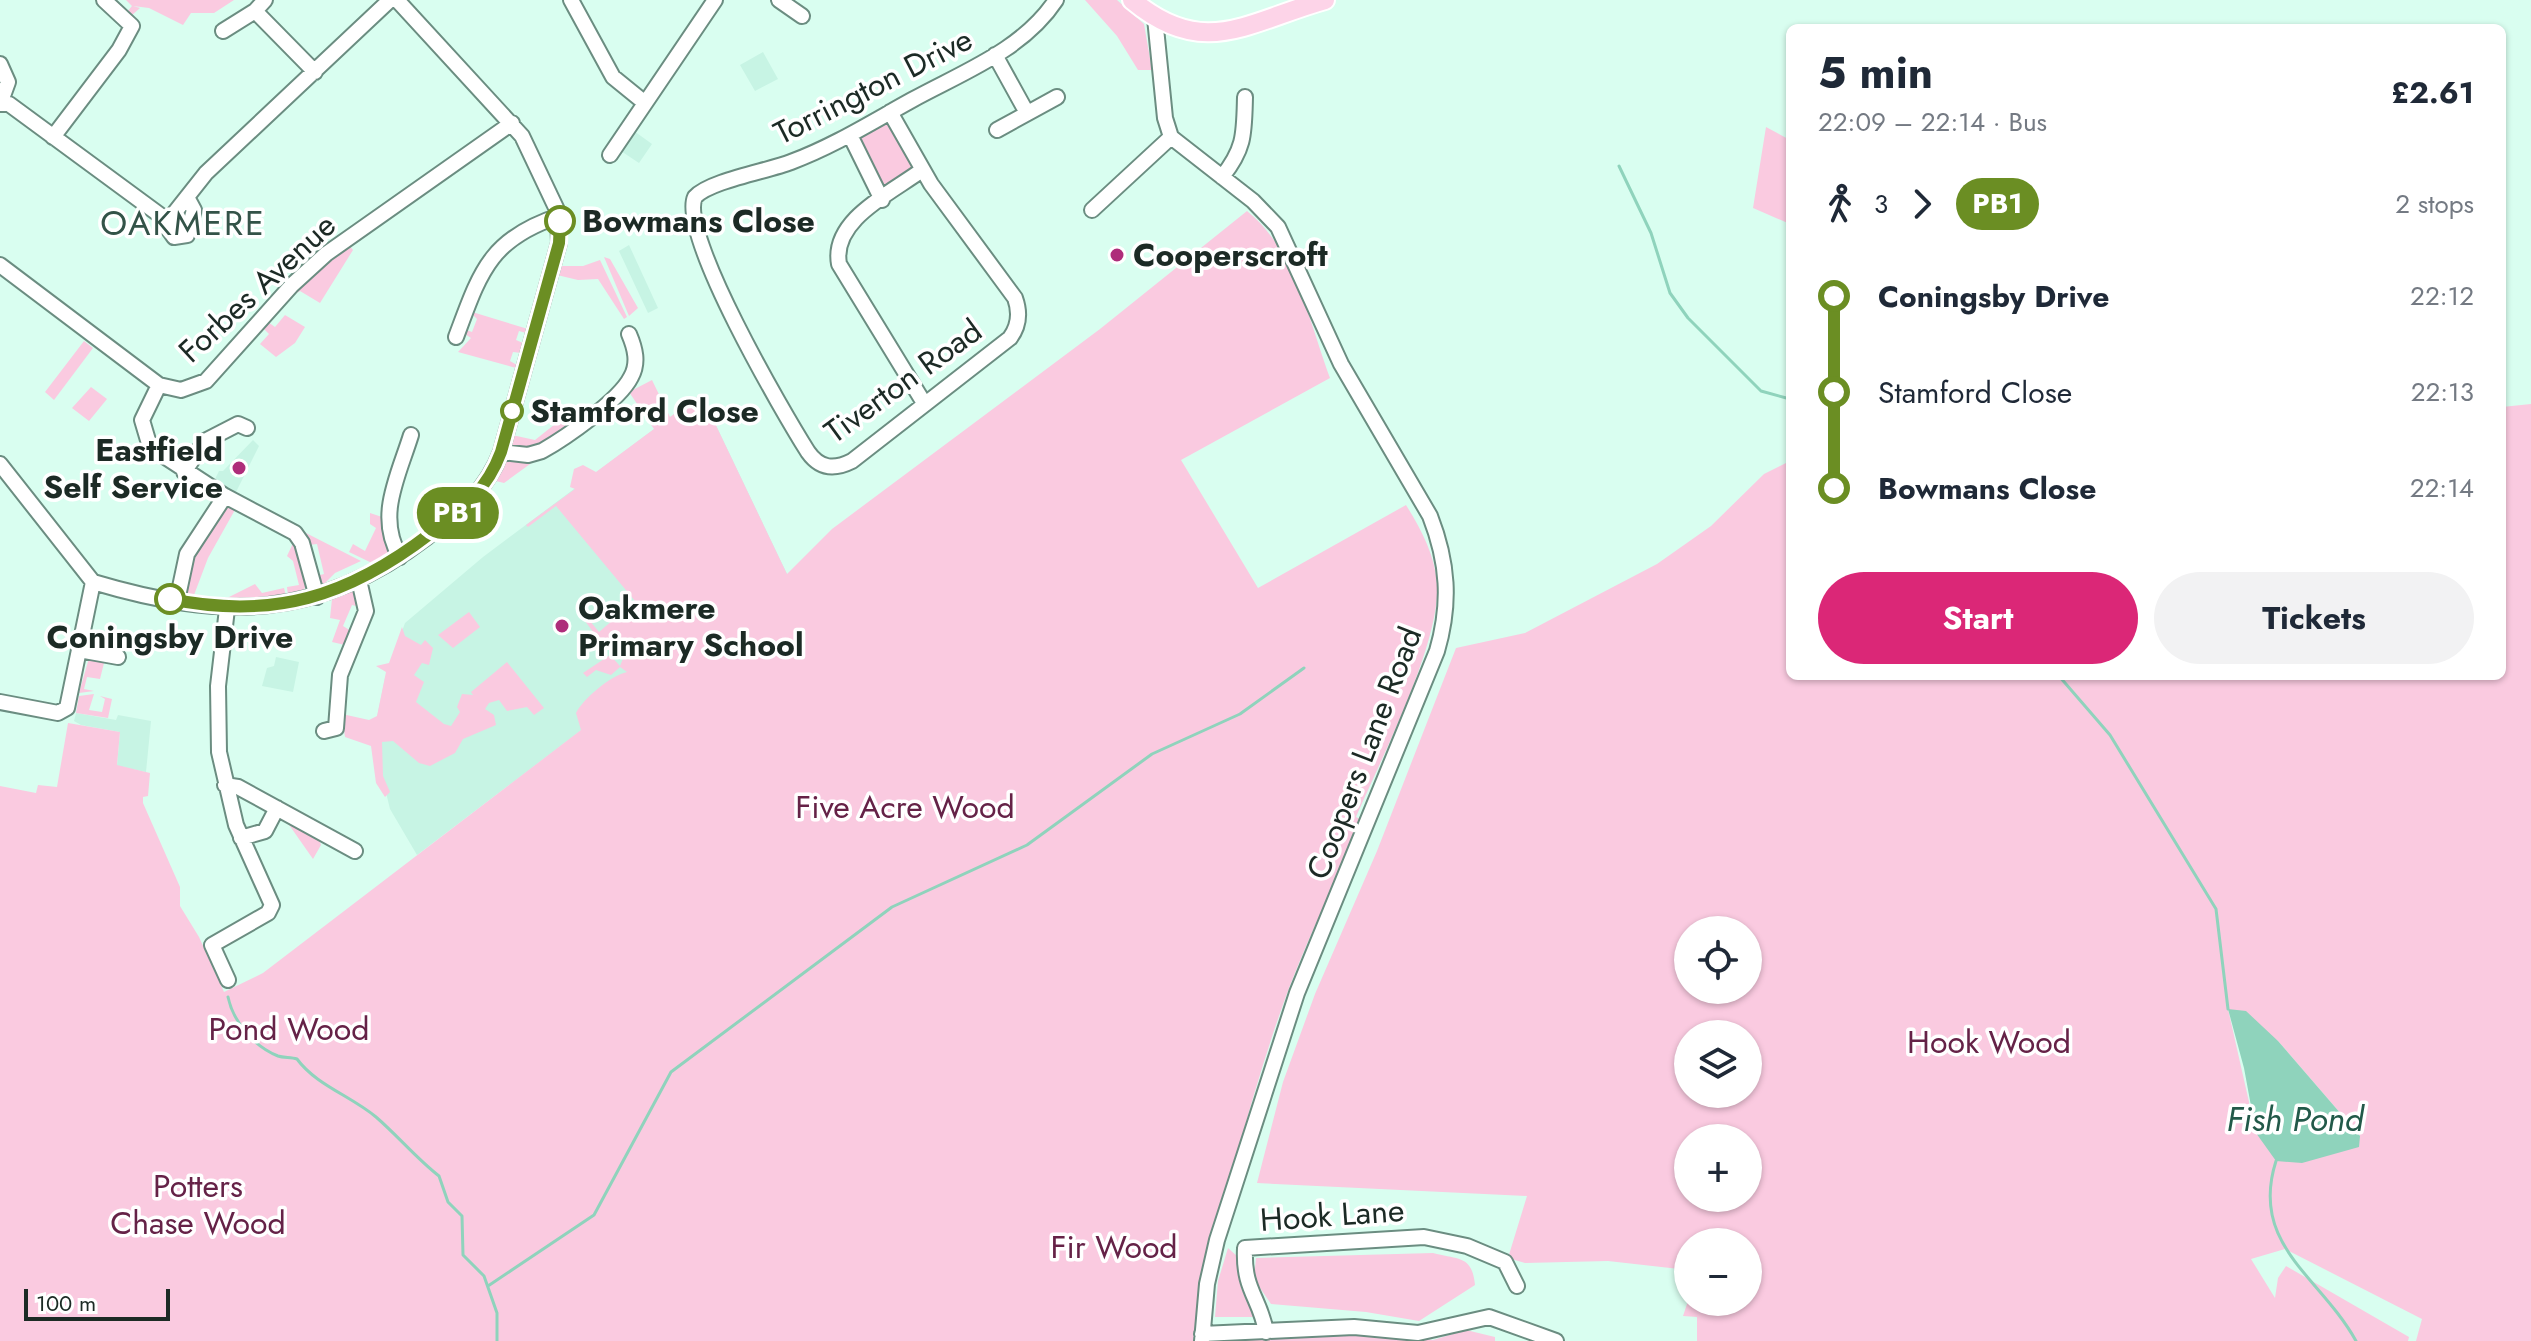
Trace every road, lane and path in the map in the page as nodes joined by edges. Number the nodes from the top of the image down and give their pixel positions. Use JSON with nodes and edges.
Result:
{"nodes":[{"id":1,"x":104,"y":0,"type":"edge"},
{"id":2,"x":390,"y":0,"type":"edge"},
{"id":3,"x":397,"y":0,"type":"edge"},
{"id":4,"x":571,"y":0,"type":"edge"},
{"id":5,"x":715,"y":0,"type":"edge"},
{"id":6,"x":779,"y":0,"type":"edge"},
{"id":7,"x":1056,"y":0,"type":"edge"},
{"id":8,"x":1132,"y":0,"type":"edge"},
{"id":9,"x":1325,"y":0,"type":"edge"},
{"id":10,"x":260,"y":6,"type":"edge"},
{"id":11,"x":802,"y":16,"type":"dead end"},
{"id":12,"x":1155,"y":18,"type":"junction"},
{"id":13,"x":223,"y":31,"type":"dead end"},
{"id":14,"x":995,"y":55,"type":"junction"},
{"id":15,"x":0,"y":64,"type":"edge"},
{"id":16,"x":315,"y":72,"type":"junction"},
{"id":17,"x":1057,"y":97,"type":"dead end"},
{"id":18,"x":1245,"y":97,"type":"dead end"},
{"id":19,"x":645,"y":103,"type":"junction"},
{"id":20,"x":0,"y":104,"type":"edge"},
{"id":21,"x":890,"y":112,"type":"junction"},
{"id":22,"x":1027,"y":113,"type":"junction"},
{"id":23,"x":512,"y":123,"type":"junction"},
{"id":24,"x":997,"y":130,"type":"dead end"},
{"id":25,"x":850,"y":135,"type":"junction"},
{"id":26,"x":53,"y":137,"type":"junction"},
{"id":27,"x":1171,"y":137,"type":"junction"},
{"id":28,"x":610,"y":155,"type":"dead end"},
{"id":29,"x":922,"y":170,"type":"junction"},
{"id":30,"x":1222,"y":177,"type":"junction"},
{"id":31,"x":187,"y":197,"type":"junction"},
{"id":32,"x":882,"y":200,"type":"junction"},
{"id":33,"x":1092,"y":210,"type":"dead end"},
{"id":34,"x":559,"y":216,"type":"junction"},
{"id":35,"x":168,"y":221,"type":"junction"},
{"id":36,"x":0,"y":265,"type":"edge"},
{"id":37,"x":629,"y":334,"type":"dead end"},
{"id":38,"x":456,"y":337,"type":"dead end"},
{"id":39,"x":159,"y":385,"type":"junction"},
{"id":40,"x":924,"y":403,"type":"junction"},
{"id":41,"x":247,"y":428,"type":"dead end"},
{"id":42,"x":411,"y":435,"type":"dead end"},
{"id":43,"x":501,"y":452,"type":"junction"},
{"id":44,"x":808,"y":452,"type":"joint"},
{"id":45,"x":0,"y":464,"type":"edge"},
{"id":46,"x":184,"y":472,"type":"junction"},
{"id":47,"x":225,"y":496,"type":"junction"},
{"id":48,"x":400,"y":557,"type":"junction"},
{"id":49,"x":359,"y":580,"type":"junction"},
{"id":50,"x":93,"y":582,"type":"junction"},
{"id":51,"x":317,"y":597,"type":"junction"},
{"id":52,"x":177,"y":601,"type":"junction"},
{"id":53,"x":227,"y":609,"type":"junction"},
{"id":54,"x":79,"y":650,"type":"junction"},
{"id":55,"x":118,"y":657,"type":"dead end"},
{"id":56,"x":0,"y":702,"type":"edge"},
{"id":57,"x":324,"y":731,"type":"dead end"},
{"id":58,"x":225,"y":785,"type":"junction"},
{"id":59,"x":277,"y":808,"type":"junction"},
{"id":60,"x":241,"y":838,"type":"junction"},
{"id":61,"x":355,"y":851,"type":"dead end"},
{"id":62,"x":228,"y":980,"type":"dead end"},
{"id":63,"x":1517,"y":1286,"type":"dead end"},
{"id":64,"x":1266,"y":1332,"type":"junction"},
{"id":65,"x":1202,"y":1337,"type":"edge"},
{"id":66,"x":1556,"y":1341,"type":"edge"}],
"edges":[{"from":1,"to":26,"type":"street"},
{"from":2,"to":16,"type":"street"},
{"from":3,"to":23,"type":"street"},
{"from":4,"to":19,"type":"street"},
{"from":5,"to":19,"type":"street"},
{"from":6,"to":11,"type":"street"},
{"from":7,"to":14,"type":"street","name":"Torrington Drive"},
{"from":8,"to":12,"type":"main road"},
{"from":9,"to":12,"type":"main road"},
{"from":10,"to":13,"type":"street"},
{"from":10,"to":16,"type":"street"},
{"from":12,"to":27,"type":"street"},
{"from":14,"to":21,"type":"street","name":"Torrington Drive"},
{"from":14,"to":22,"type":"street"},
{"from":15,"to":20,"type":"street"},
{"from":16,"to":31,"type":"street"},
{"from":17,"to":22,"type":"street"},
{"from":18,"to":30,"type":"street"},
{"from":19,"to":28,"type":"street"},
{"from":20,"to":26,"type":"street"},
{"from":21,"to":25,"type":"street","name":"Torrington Drive"},
{"from":21,"to":29,"type":"street","name":"Tiverton Road"},
{"from":22,"to":24,"type":"street"},
{"from":23,"to":34,"type":"street"},
{"from":23,"to":39,"type":"street","name":"Forbes Avenue"},
{"from":25,"to":32,"type":"street"},
{"from":25,"to":44,"type":"street","name":"Torrington Drive"},
{"from":26,"to":35,"type":"street"},
{"from":27,"to":30,"type":"street","name":"Coopers Lane Road"},
{"from":27,"to":33,"type":"street"},
{"from":29,"to":32,"type":"street"},
{"from":29,"to":40,"type":"street","name":"Tiverton Road"},
{"from":30,"to":65,"type":"street","name":"Coopers Lane Road"},
{"from":31,"to":35,"type":"street"},
{"from":31,"to":35,"type":"street"},
{"from":32,"to":40,"type":"street"},
{"from":34,"to":38,"type":"street"},
{"from":34,"to":43,"type":"street"},
{"from":36,"to":39,"type":"street","name":"Forbes Avenue"},
{"from":37,"to":43,"type":"street"},
{"from":39,"to":46,"type":"street"},
{"from":40,"to":44,"type":"street","name":"Tiverton Road"},
{"from":41,"to":46,"type":"street"},
{"from":42,"to":48,"type":"street"},
{"from":43,"to":48,"type":"street"},
{"from":45,"to":50,"type":"street"},
{"from":46,"to":47,"type":"street"},
{"from":47,"to":51,"type":"street"},
{"from":47,"to":52,"type":"street"},
{"from":48,"to":49,"type":"street"},
{"from":49,"to":51,"type":"street"},
{"from":49,"to":57,"type":"street"},
{"from":50,"to":52,"type":"street"},
{"from":50,"to":54,"type":"street"},
{"from":51,"to":53,"type":"street"},
{"from":52,"to":53,"type":"street"},
{"from":53,"to":58,"type":"street"},
{"from":54,"to":55,"type":"street"},
{"from":54,"to":56,"type":"street"},
{"from":58,"to":59,"type":"street"},
{"from":58,"to":60,"type":"street"},
{"from":59,"to":60,"type":"street"},
{"from":59,"to":61,"type":"street"},
{"from":60,"to":62,"type":"street"},
{"from":63,"to":64,"type":"street","name":"Hook Lane"},
{"from":64,"to":65,"type":"street"},
{"from":64,"to":66,"type":"street"}]}
